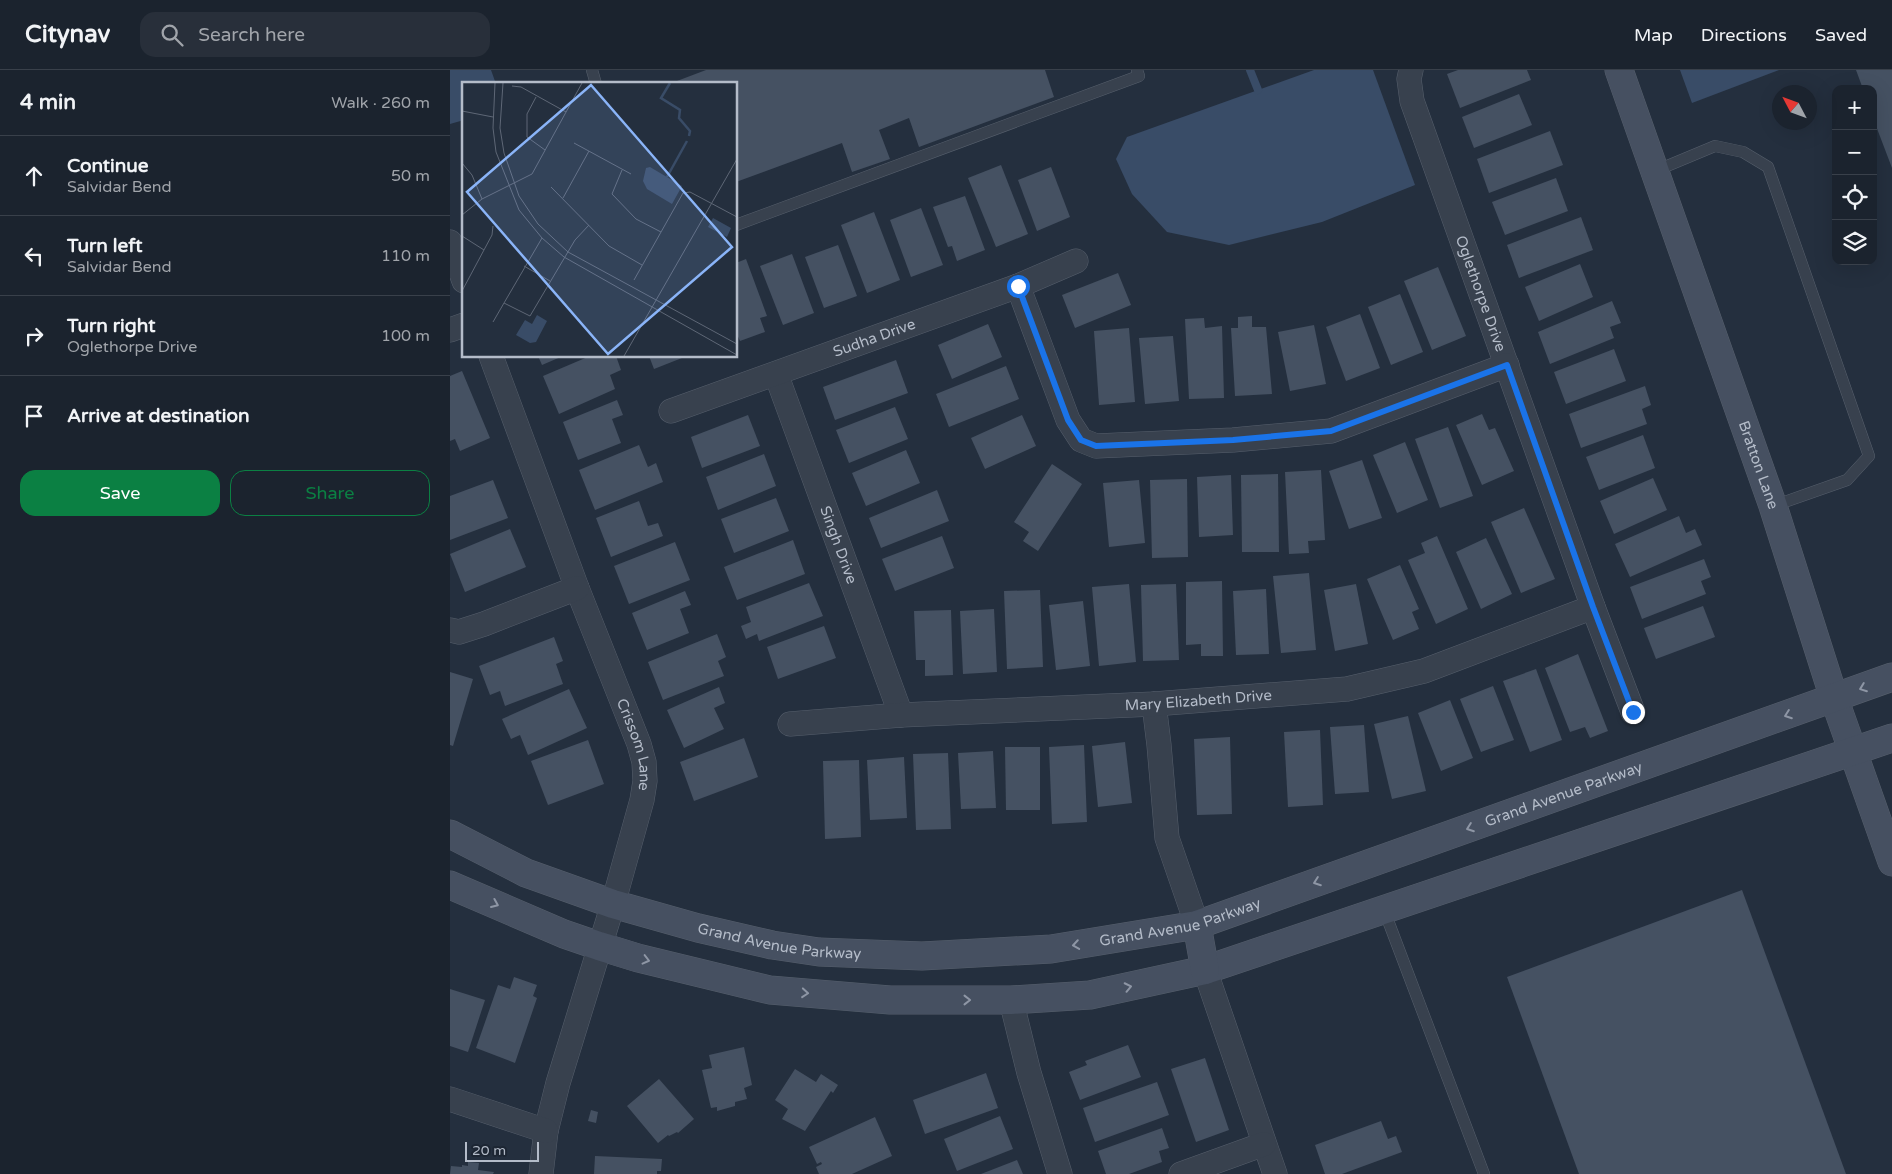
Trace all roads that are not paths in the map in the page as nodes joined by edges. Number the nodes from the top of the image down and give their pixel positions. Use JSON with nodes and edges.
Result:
{"nodes":[{"id":1,"x":1137,"y":70,"type":"edge"},
{"id":2,"x":1411,"y":70,"type":"edge"},
{"id":3,"x":1619,"y":70,"type":"edge"},
{"id":4,"x":1655,"y":171,"type":"junction"},
{"id":5,"x":738,"y":224,"type":"edge"},
{"id":6,"x":450,"y":242,"type":"edge"},
{"id":7,"x":1076,"y":261,"type":"dead end"},
{"id":8,"x":462,"y":275,"type":"edge"},
{"id":9,"x":1018,"y":286,"type":"junction"},
{"id":10,"x":462,"y":326,"type":"edge"},
{"id":11,"x":450,"y":330,"type":"edge"},
{"id":12,"x":492,"y":358,"type":"edge"},
{"id":13,"x":1507,"y":365,"type":"junction"},
{"id":14,"x":776,"y":374,"type":"junction"},
{"id":15,"x":671,"y":411,"type":"dead end"},
{"id":16,"x":1773,"y":506,"type":"junction"},
{"id":17,"x":577,"y":588,"type":"junction"},
{"id":18,"x":1593,"y":607,"type":"junction"},
{"id":19,"x":450,"y":630,"type":"edge"},
{"id":20,"x":1892,"y":676,"type":"edge"},
{"id":21,"x":1834,"y":698,"type":"junction"},
{"id":22,"x":1154,"y":704,"type":"junction"},
{"id":23,"x":1633,"y":712,"type":"dead end"},
{"id":24,"x":901,"y":715,"type":"junction"},
{"id":25,"x":790,"y":724,"type":"dead end"},
{"id":26,"x":1892,"y":738,"type":"edge"},
{"id":27,"x":1853,"y":752,"type":"junction"},
{"id":28,"x":450,"y":834,"type":"edge"},
{"id":29,"x":1892,"y":862,"type":"edge"},
{"id":30,"x":450,"y":885,"type":"edge"},
{"id":31,"x":613,"y":904,"type":"junction"},
{"id":32,"x":1384,"y":910,"type":"junction"},
{"id":33,"x":1197,"y":925,"type":"junction"},
{"id":34,"x":599,"y":946,"type":"junction"},
{"id":35,"x":1205,"y":970,"type":"junction"},
{"id":36,"x":1011,"y":1000,"type":"junction"},
{"id":37,"x":450,"y":1099,"type":"edge"},
{"id":38,"x":546,"y":1131,"type":"junction"},
{"id":39,"x":1264,"y":1144,"type":"junction"},
{"id":40,"x":541,"y":1174,"type":"edge"},
{"id":41,"x":1060,"y":1174,"type":"edge"},
{"id":42,"x":1182,"y":1174,"type":"edge"},
{"id":43,"x":1274,"y":1174,"type":"edge"},
{"id":44,"x":1484,"y":1174,"type":"edge"}],
"edges":[{"from":1,"to":5,"type":"lane"},
{"from":2,"to":13,"type":"street","name":"Oglethorpe Drive"},
{"from":3,"to":4,"type":"street","name":"Bratton Lane"},
{"from":4,"to":16,"type":"street","name":"Bratton Lane"},
{"from":4,"to":16,"type":"lane"},
{"from":6,"to":8,"type":"street"},
{"from":7,"to":9,"type":"street","name":"Sudha Drive"},
{"from":9,"to":13,"type":"street"},
{"from":9,"to":14,"type":"street","name":"Sudha Drive"},
{"from":10,"to":11,"type":"street"},
{"from":12,"to":17,"type":"street","name":"Crissom Lane"},
{"from":13,"to":18,"type":"street","name":"Oglethorpe Drive"},
{"from":14,"to":15,"type":"street","name":"Sudha Drive"},
{"from":14,"to":24,"type":"street","name":"Singh Drive"},
{"from":16,"to":21,"type":"street","name":"Bratton Lane"},
{"from":17,"to":19,"type":"street"},
{"from":17,"to":31,"type":"street","name":"Crissom Lane"},
{"from":18,"to":22,"type":"street","name":"Mary Elizabeth Drive"},
{"from":18,"to":23,"type":"street","name":"Oglethorpe Drive"},
{"from":20,"to":21,"type":"street","name":"Grand Avenue Parkway","one_way":true},
{"from":21,"to":27,"type":"street","name":"Bratton Lane"},
{"from":21,"to":33,"type":"street","name":"Grand Avenue Parkway","one_way":true},
{"from":22,"to":24,"type":"street","name":"Mary Elizabeth Drive"},
{"from":22,"to":33,"type":"street"},
{"from":24,"to":25,"type":"street","name":"Mary Elizabeth Drive"},
{"from":26,"to":27,"type":"street"},
{"from":27,"to":29,"type":"street","name":"Bratton Lane"},
{"from":27,"to":32,"type":"street"},
{"from":28,"to":31,"type":"street","name":"Grand Avenue Parkway"},
{"from":30,"to":34,"type":"street","one_way":true},
{"from":33,"to":31,"type":"street","name":"Grand Avenue Parkway","one_way":true},
{"from":31,"to":34,"type":"street","name":"Crissom Lane"},
{"from":32,"to":35,"type":"street"},
{"from":32,"to":44,"type":"lane"},
{"from":33,"to":35,"type":"street"},
{"from":34,"to":36,"type":"street","one_way":true},
{"from":34,"to":38,"type":"street","name":"Crissom Lane"},
{"from":36,"to":35,"type":"street","one_way":true},
{"from":35,"to":39,"type":"street"},
{"from":36,"to":41,"type":"street"},
{"from":37,"to":38,"type":"street"},
{"from":38,"to":40,"type":"street","name":"Crissom Lane"},
{"from":39,"to":42,"type":"street"},
{"from":39,"to":43,"type":"street"}]}
